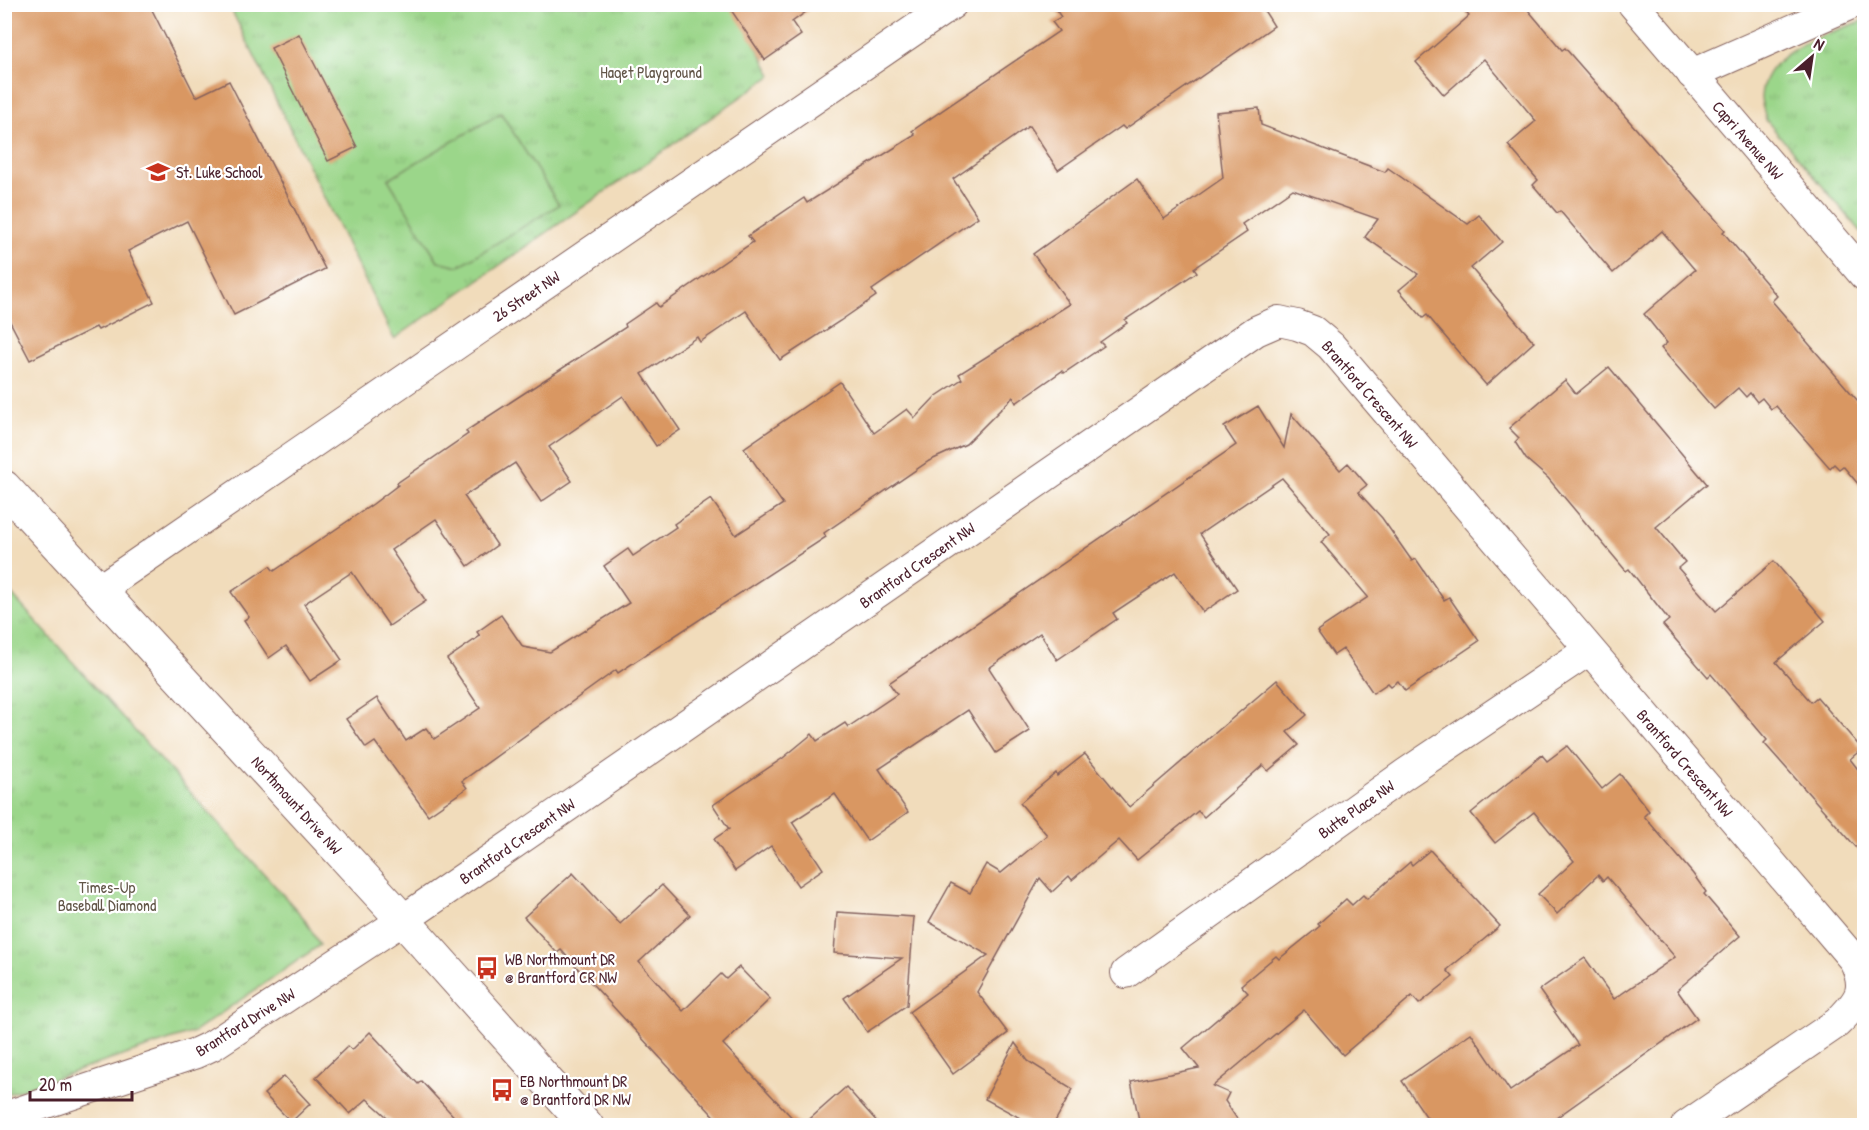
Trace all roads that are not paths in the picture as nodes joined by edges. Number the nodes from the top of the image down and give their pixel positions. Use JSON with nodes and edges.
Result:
{"nodes":[{"id":1,"x":952,"y":4,"type":"edge"},
{"id":2,"x":1633,"y":4,"type":"edge"},
{"id":3,"x":1851,"y":4,"type":"edge"},
{"id":4,"x":1692,"y":74,"type":"junction"},
{"id":5,"x":1864,"y":275,"type":"edge"},
{"id":6,"x":4,"y":487,"type":"edge"},
{"id":7,"x":100,"y":589,"type":"junction"},
{"id":8,"x":1589,"y":650,"type":"junction"},
{"id":9,"x":403,"y":920,"type":"junction"},
{"id":10,"x":1126,"y":973,"type":"dead end"},
{"id":11,"x":4,"y":1117,"type":"edge"},
{"id":12,"x":587,"y":1125,"type":"edge"},
{"id":13,"x":1686,"y":1125,"type":"edge"}],
"edges":[{"from":1,"to":7,"type":"street","name":"26 Street NW"},
{"from":2,"to":4,"type":"street","name":"Capri Avenue NW"},
{"from":3,"to":4,"type":"street"},
{"from":4,"to":5,"type":"street","name":"Capri Avenue NW"},
{"from":6,"to":7,"type":"street","name":"Northmount Drive NW"},
{"from":7,"to":9,"type":"street","name":"Northmount Drive NW"},
{"from":8,"to":9,"type":"street","name":"Brantford Crescent NW"},
{"from":8,"to":10,"type":"street","name":"Butte Place NW"},
{"from":8,"to":13,"type":"street","name":"Brantford Crescent NW"},
{"from":9,"to":11,"type":"street","name":"Brantford Drive NW"},
{"from":9,"to":12,"type":"street","name":"Northmount Drive NW"}]}
